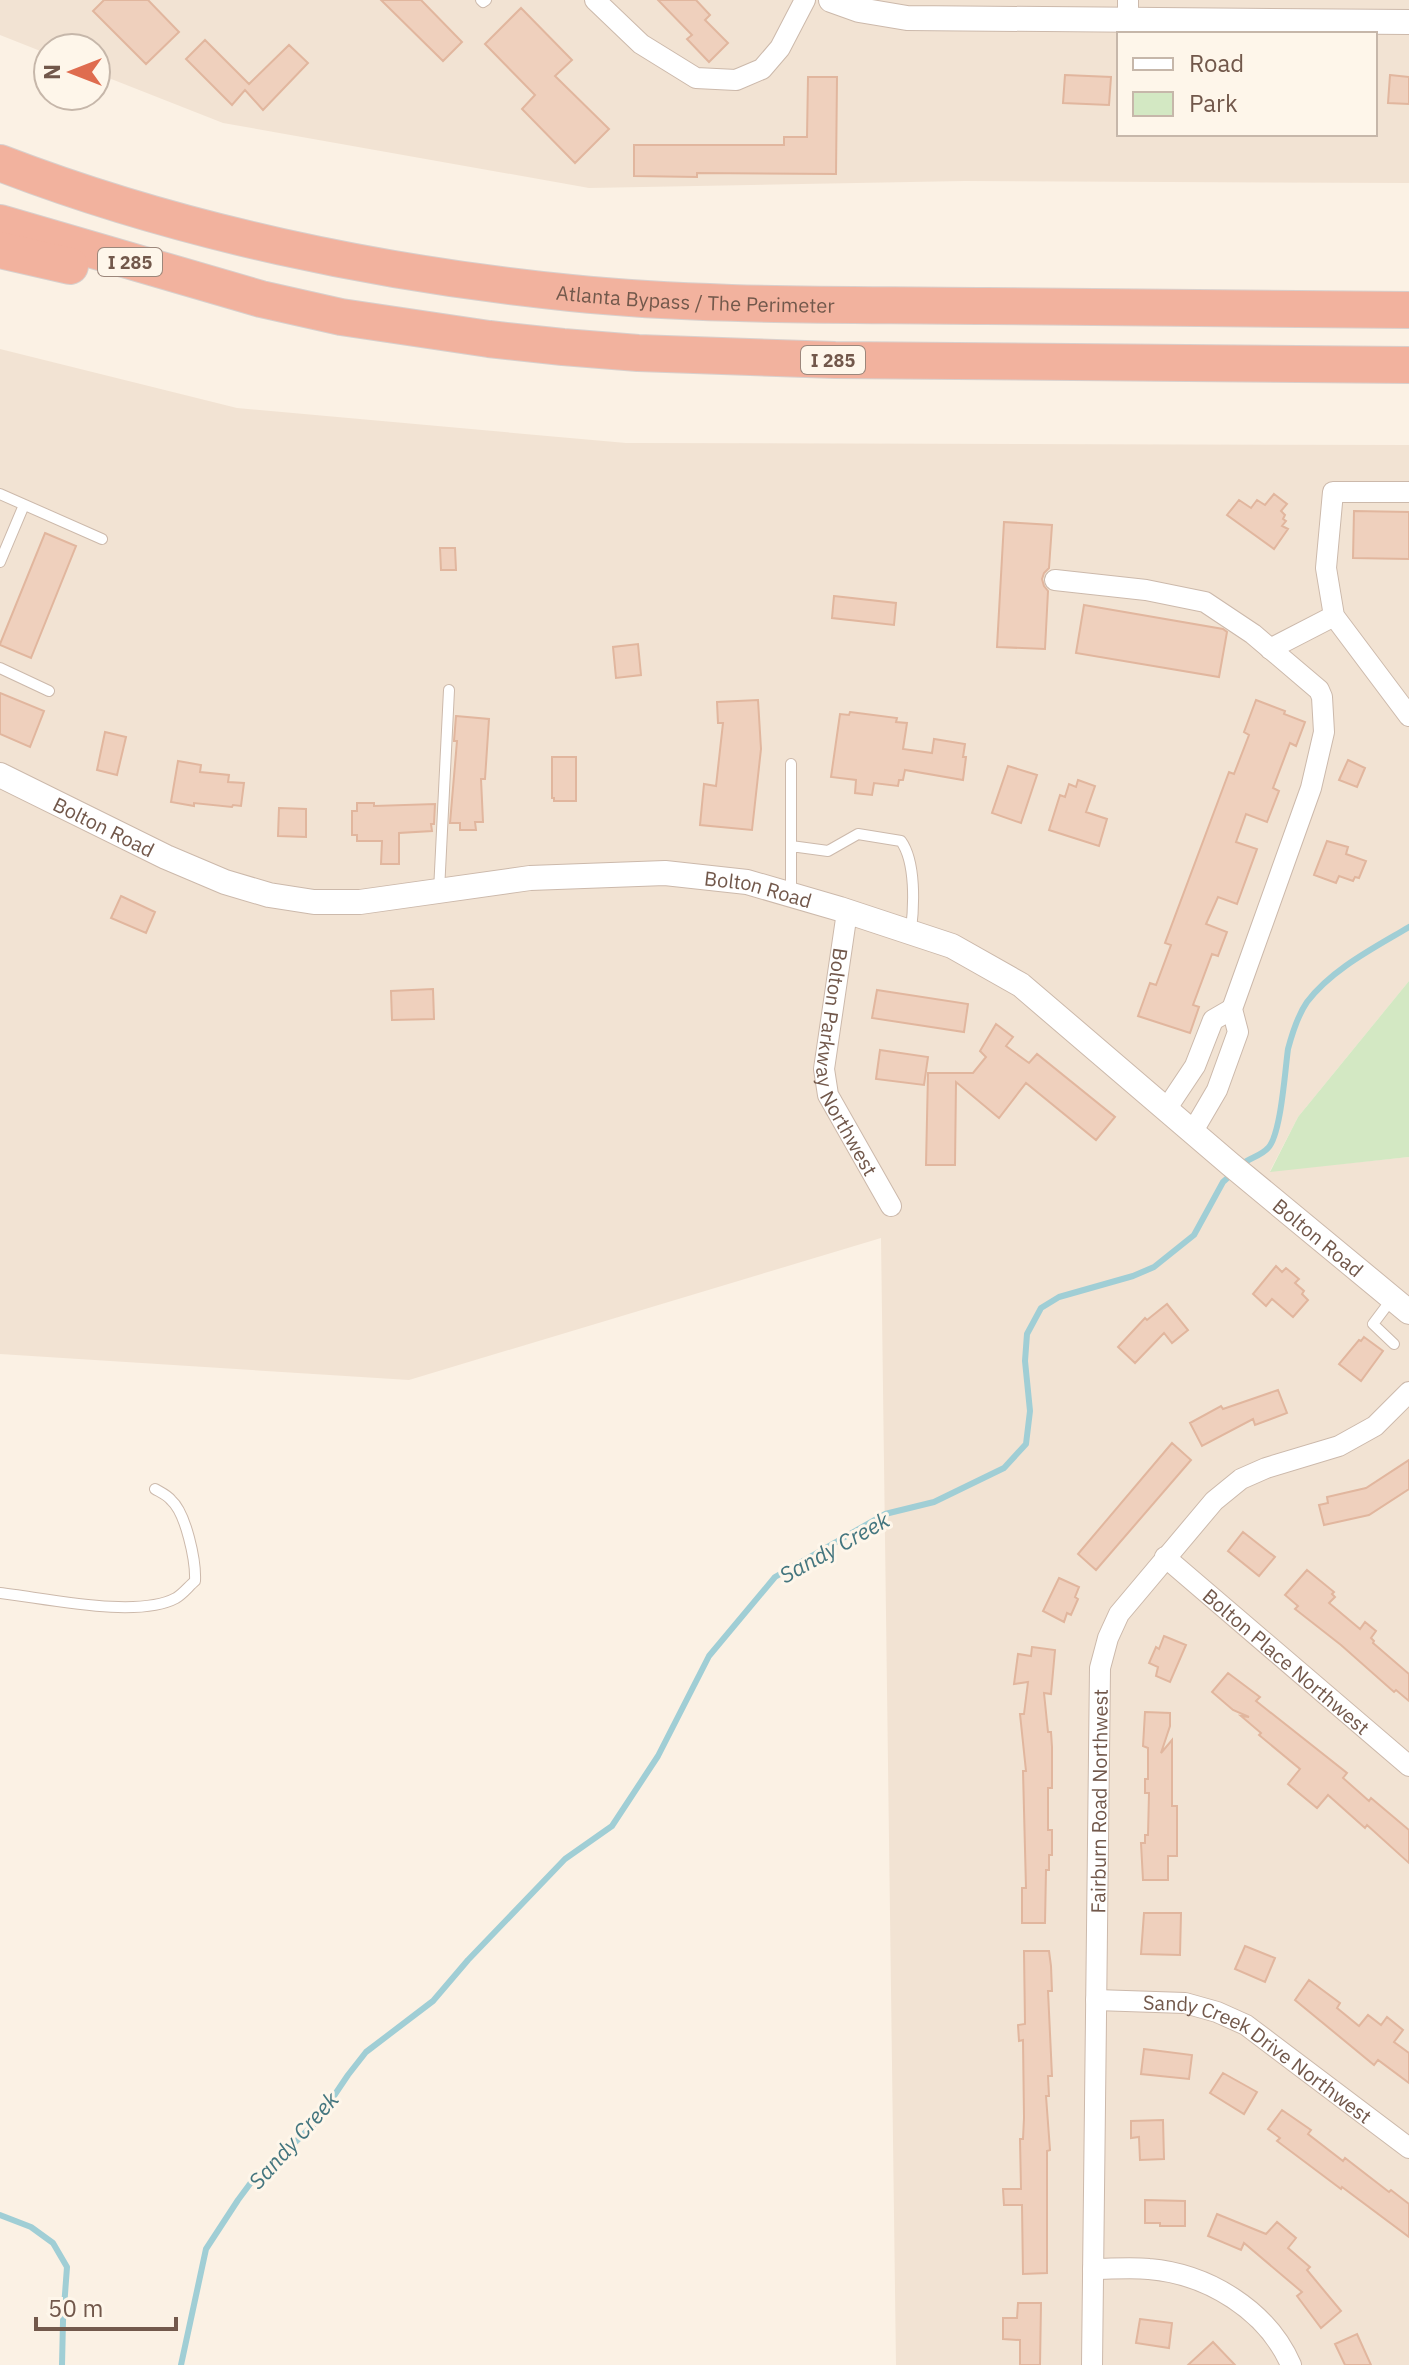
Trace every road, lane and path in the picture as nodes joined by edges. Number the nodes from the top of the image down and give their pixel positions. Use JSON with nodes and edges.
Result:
{"nodes":[{"id":1,"x":595,"y":0,"type":"edge"},
{"id":2,"x":805,"y":0,"type":"edge"},
{"id":3,"x":831,"y":0,"type":"edge"},
{"id":4,"x":1128,"y":10,"type":"edge"},
{"id":5,"x":1409,"y":22,"type":"edge"},
{"id":6,"x":0,"y":155,"type":"edge"},
{"id":7,"x":0,"y":163,"type":"edge"},
{"id":8,"x":34,"y":176,"type":"junction"},
{"id":9,"x":0,"y":223,"type":"edge"},
{"id":10,"x":0,"y":250,"type":"edge"},
{"id":11,"x":261,"y":299,"type":"junction"},
{"id":12,"x":1409,"y":310,"type":"edge"},
{"id":13,"x":1409,"y":365,"type":"edge"},
{"id":14,"x":1409,"y":492,"type":"edge"},
{"id":15,"x":0,"y":494,"type":"edge"},
{"id":16,"x":24,"y":505,"type":"junction"},
{"id":17,"x":102,"y":539,"type":"dead end"},
{"id":18,"x":0,"y":562,"type":"edge"},
{"id":19,"x":1055,"y":580,"type":"dead end"},
{"id":20,"x":1334,"y":616,"type":"junction"},
{"id":21,"x":1270,"y":649,"type":"junction"},
{"id":22,"x":0,"y":668,"type":"edge"},
{"id":23,"x":449,"y":690,"type":"dead end"},
{"id":24,"x":49,"y":691,"type":"dead end"},
{"id":25,"x":1409,"y":716,"type":"edge"},
{"id":26,"x":791,"y":764,"type":"dead end"},
{"id":27,"x":0,"y":775,"type":"edge"},
{"id":28,"x":791,"y":846,"type":"junction"},
{"id":29,"x":439,"y":891,"type":"junction"},
{"id":30,"x":791,"y":895,"type":"junction"},
{"id":31,"x":847,"y":912,"type":"junction"},
{"id":32,"x":910,"y":932,"type":"junction"},
{"id":33,"x":1232,"y":1009,"type":"junction"},
{"id":34,"x":1197,"y":1061,"type":"junction"},
{"id":35,"x":1223,"y":1073,"type":"junction"},
{"id":36,"x":1167,"y":1108,"type":"junction"},
{"id":37,"x":1193,"y":1131,"type":"junction"},
{"id":38,"x":891,"y":1206,"type":"dead end"},
{"id":39,"x":1401,"y":1305,"type":"edge"},
{"id":40,"x":1394,"y":1344,"type":"dead end"},
{"id":41,"x":1409,"y":1392,"type":"edge"},
{"id":42,"x":155,"y":1489,"type":"dead end"},
{"id":43,"x":1165,"y":1557,"type":"junction"},
{"id":44,"x":0,"y":1593,"type":"edge"},
{"id":45,"x":1409,"y":1766,"type":"edge"},
{"id":46,"x":1096,"y":2000,"type":"junction"},
{"id":47,"x":1409,"y":2148,"type":"edge"},
{"id":48,"x":1093,"y":2269,"type":"junction"},
{"id":49,"x":1092,"y":2365,"type":"edge"},
{"id":50,"x":1291,"y":2365,"type":"edge"}],
"edges":[{"from":1,"to":2,"type":"street"},
{"from":3,"to":4,"type":"street"},
{"from":4,"to":5,"type":"street"},
{"from":6,"to":8,"type":"highway"},
{"from":7,"to":8,"type":"highway","name":"Atlanta Bypass / The Perimeter"},
{"from":8,"to":12,"type":"highway","name":"Atlanta Bypass / The Perimeter"},
{"from":9,"to":11,"type":"highway","number":"I 285"},
{"from":10,"to":11,"type":"highway"},
{"from":11,"to":13,"type":"highway","number":"I 285"},
{"from":14,"to":20,"type":"street"},
{"from":15,"to":16,"type":"lane"},
{"from":16,"to":17,"type":"lane"},
{"from":16,"to":18,"type":"lane"},
{"from":19,"to":21,"type":"street"},
{"from":20,"to":21,"type":"street"},
{"from":20,"to":25,"type":"street"},
{"from":21,"to":33,"type":"street"},
{"from":22,"to":24,"type":"lane"},
{"from":23,"to":29,"type":"lane"},
{"from":26,"to":28,"type":"lane"},
{"from":27,"to":29,"type":"street","name":"Bolton Road"},
{"from":28,"to":30,"type":"lane"},
{"from":28,"to":32,"type":"lane"},
{"from":29,"to":30,"type":"street","name":"Bolton Road"},
{"from":30,"to":31,"type":"street","name":"Bolton Road"},
{"from":31,"to":32,"type":"street","name":"Bolton Road"},
{"from":31,"to":38,"type":"street","name":"Bolton Parkway Northwest"},
{"from":32,"to":36,"type":"street","name":"Bolton Road"},
{"from":33,"to":34,"type":"street"},
{"from":33,"to":35,"type":"street"},
{"from":34,"to":35,"type":"street"},
{"from":34,"to":36,"type":"street"},
{"from":35,"to":37,"type":"street"},
{"from":36,"to":37,"type":"street","name":"Bolton Road"},
{"from":37,"to":39,"type":"street","name":"Bolton Road"},
{"from":39,"to":40,"type":"lane"},
{"from":41,"to":43,"type":"street","name":"Fairburn Road Northwest"},
{"from":42,"to":44,"type":"lane"},
{"from":43,"to":45,"type":"street","name":"Bolton Place Northwest"},
{"from":43,"to":46,"type":"street","name":"Fairburn Road Northwest"},
{"from":46,"to":47,"type":"street","name":"Sandy Creek Drive Northwest"},
{"from":46,"to":48,"type":"street","name":"Fairburn Road Northwest"},
{"from":48,"to":49,"type":"street","name":"Fairburn Road Northwest"},
{"from":48,"to":50,"type":"street"}]}
